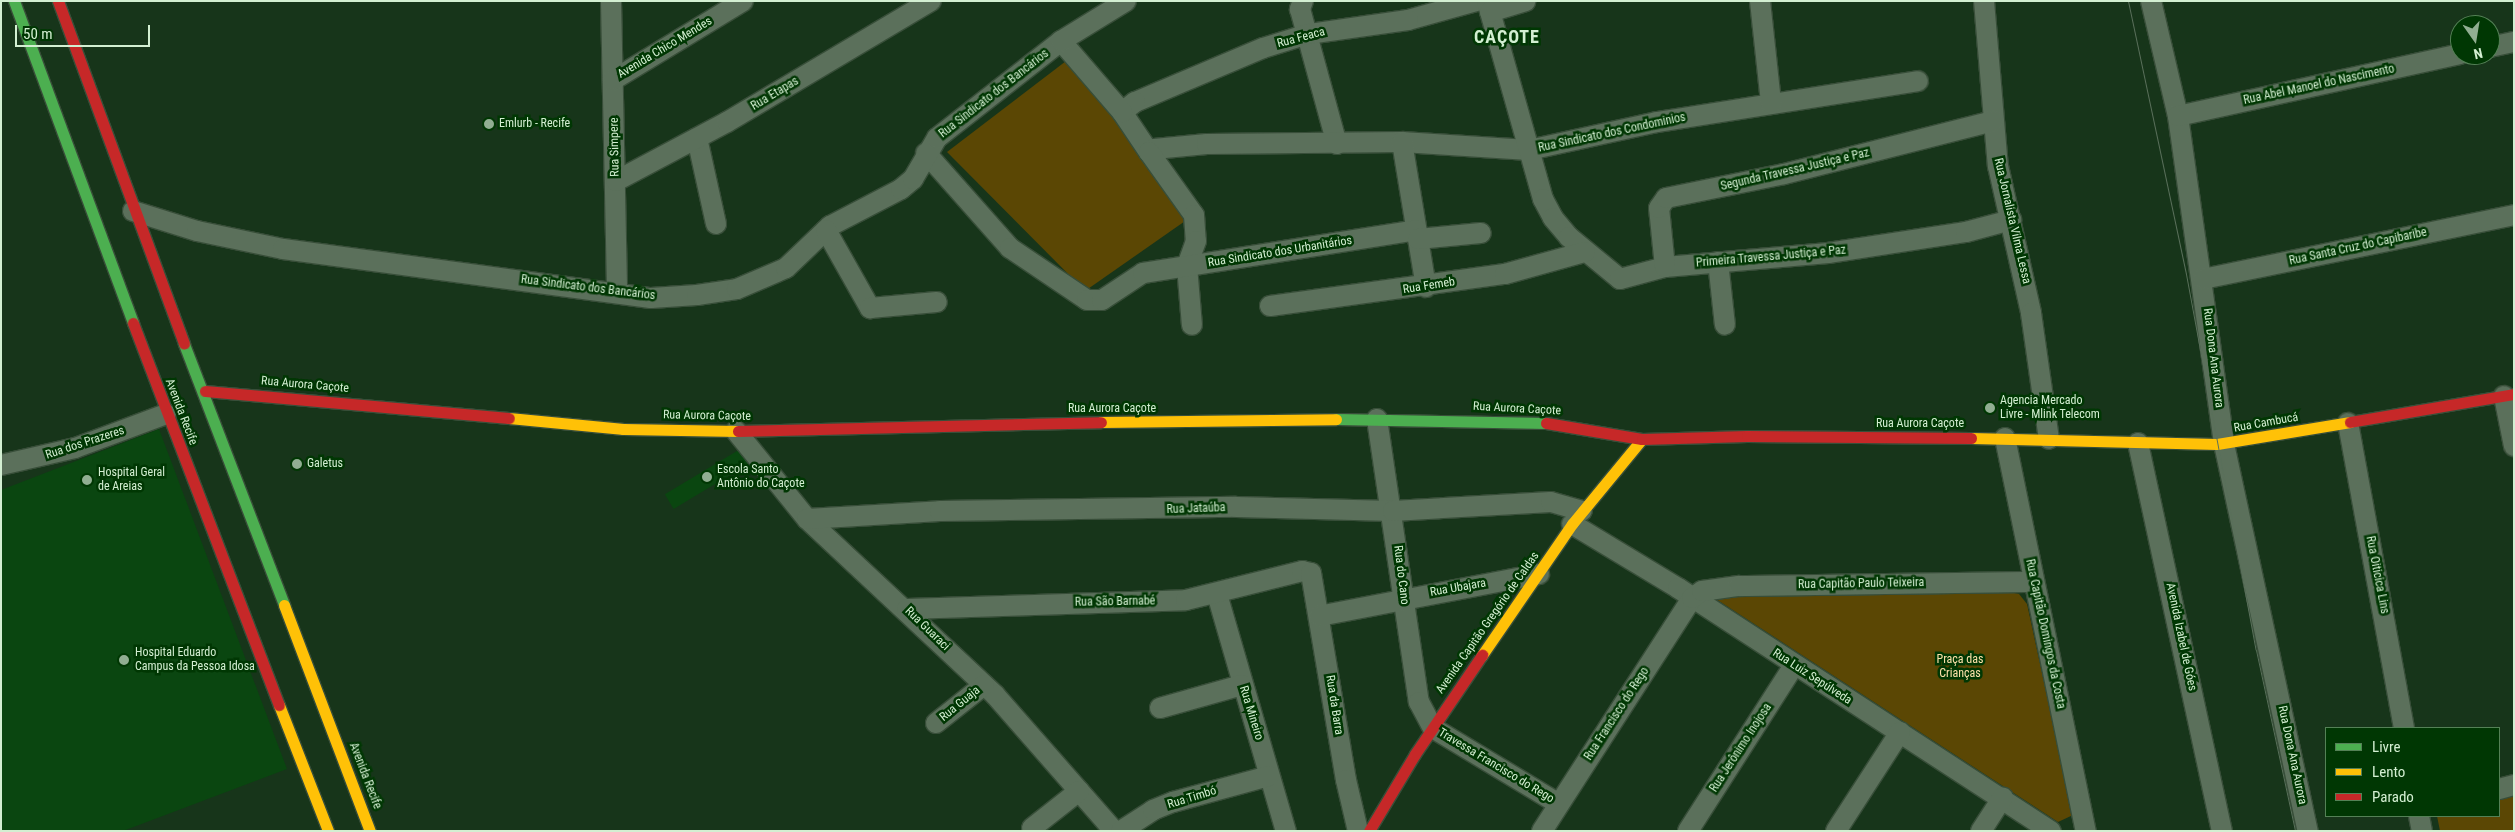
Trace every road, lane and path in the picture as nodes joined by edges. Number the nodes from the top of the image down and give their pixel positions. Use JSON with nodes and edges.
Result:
{"nodes":[{"id":1,"x":14,"y":1,"type":"edge"},
{"id":2,"x":611,"y":1,"type":"edge"},
{"id":3,"x":743,"y":1,"type":"edge"},
{"id":4,"x":932,"y":1,"type":"edge"},
{"id":5,"x":1126,"y":1,"type":"edge"},
{"id":6,"x":1303,"y":1,"type":"edge"},
{"id":7,"x":1525,"y":1,"type":"edge"},
{"id":8,"x":1760,"y":1,"type":"edge"},
{"id":9,"x":1984,"y":1,"type":"edge"},
{"id":10,"x":2151,"y":1,"type":"edge"},
{"id":11,"x":58,"y":3,"type":"edge"},
{"id":12,"x":1484,"y":5,"type":"edge"},
{"id":13,"x":1308,"y":34,"type":"junction"},
{"id":14,"x":1060,"y":41,"type":"junction"},
{"id":15,"x":2514,"y":42,"type":"edge"},
{"id":16,"x":2500,"y":45,"type":"edge"},
{"id":17,"x":2450,"y":56,"type":"edge"},
{"id":18,"x":613,"y":80,"type":"junction"},
{"id":19,"x":1918,"y":81,"type":"dead end"},
{"id":20,"x":1771,"y":103,"type":"junction"},
{"id":21,"x":1128,"y":107,"type":"junction"},
{"id":22,"x":2178,"y":116,"type":"junction"},
{"id":23,"x":1993,"y":121,"type":"junction"},
{"id":24,"x":697,"y":138,"type":"junction"},
{"id":25,"x":1402,"y":142,"type":"junction"},
{"id":26,"x":1338,"y":144,"type":"junction"},
{"id":27,"x":1530,"y":150,"type":"junction"},
{"id":28,"x":1152,"y":151,"type":"junction"},
{"id":29,"x":926,"y":153,"type":"junction"},
{"id":30,"x":616,"y":180,"type":"junction"},
{"id":31,"x":133,"y":211,"type":"junction"},
{"id":32,"x":2514,"y":215,"type":"edge"},
{"id":33,"x":2011,"y":220,"type":"junction"},
{"id":34,"x":716,"y":224,"type":"dead end"},
{"id":35,"x":826,"y":230,"type":"junction"},
{"id":36,"x":1481,"y":233,"type":"dead end"},
{"id":37,"x":1417,"y":235,"type":"junction"},
{"id":38,"x":1584,"y":252,"type":"junction"},
{"id":39,"x":1718,"y":262,"type":"junction"},
{"id":40,"x":1187,"y":266,"type":"junction"},
{"id":41,"x":1665,"y":267,"type":"junction"},
{"id":42,"x":2203,"y":279,"type":"junction"},
{"id":43,"x":1426,"y":287,"type":"junction"},
{"id":44,"x":617,"y":292,"type":"junction"},
{"id":45,"x":937,"y":302,"type":"dead end"},
{"id":46,"x":1270,"y":306,"type":"dead end"},
{"id":47,"x":1725,"y":325,"type":"dead end"},
{"id":48,"x":1192,"y":326,"type":"dead end"},
{"id":49,"x":205,"y":391,"type":"junction"},
{"id":50,"x":2509,"y":395,"type":"edge"},
{"id":51,"x":166,"y":414,"type":"junction"},
{"id":52,"x":1377,"y":419,"type":"junction"},
{"id":53,"x":2348,"y":423,"type":"junction"},
{"id":54,"x":736,"y":431,"type":"junction"},
{"id":55,"x":2012,"y":438,"type":"junction"},
{"id":56,"x":1642,"y":439,"type":"junction"},
{"id":57,"x":2049,"y":439,"type":"junction"},
{"id":58,"x":2138,"y":443,"type":"junction"},
{"id":59,"x":2224,"y":444,"type":"junction"},
{"id":60,"x":2514,"y":446,"type":"edge"},
{"id":61,"x":1,"y":465,"type":"edge"},
{"id":62,"x":1393,"y":511,"type":"junction"},
{"id":63,"x":1577,"y":518,"type":"junction"},
{"id":64,"x":807,"y":519,"type":"junction"},
{"id":65,"x":1539,"y":574,"type":"junction"},
{"id":66,"x":1314,"y":579,"type":"joint"},
{"id":67,"x":2033,"y":582,"type":"junction"},
{"id":68,"x":1217,"y":594,"type":"junction"},
{"id":69,"x":1404,"y":598,"type":"junction"},
{"id":70,"x":1692,"y":598,"type":"junction"},
{"id":71,"x":907,"y":609,"type":"junction"},
{"id":72,"x":1319,"y":616,"type":"junction"},
{"id":73,"x":1794,"y":665,"type":"junction"},
{"id":74,"x":984,"y":685,"type":"junction"},
{"id":75,"x":1242,"y":685,"type":"junction"},
{"id":76,"x":1160,"y":708,"type":"dead end"},
{"id":77,"x":936,"y":723,"type":"dead end"},
{"id":78,"x":2404,"y":727,"type":"edge"},
{"id":79,"x":1433,"y":728,"type":"junction"},
{"id":80,"x":1900,"y":732,"type":"junction"},
{"id":81,"x":1269,"y":776,"type":"junction"},
{"id":82,"x":2514,"y":785,"type":"edge"},
{"id":83,"x":2500,"y":789,"type":"edge"},
{"id":84,"x":1079,"y":790,"type":"junction"},
{"id":85,"x":2003,"y":797,"type":"junction"},
{"id":86,"x":1559,"y":804,"type":"junction"},
{"id":87,"x":2419,"y":817,"type":"edge"},
{"id":88,"x":1032,"y":828,"type":"dead end"},
{"id":89,"x":328,"y":831,"type":"edge"},
{"id":90,"x":370,"y":831,"type":"edge"},
{"id":91,"x":1114,"y":831,"type":"edge"},
{"id":92,"x":1121,"y":831,"type":"edge"},
{"id":93,"x":1286,"y":831,"type":"edge"},
{"id":94,"x":1358,"y":831,"type":"edge"},
{"id":95,"x":1369,"y":831,"type":"edge"},
{"id":96,"x":1542,"y":831,"type":"edge"},
{"id":97,"x":1688,"y":831,"type":"edge"},
{"id":98,"x":1836,"y":831,"type":"edge"},
{"id":99,"x":1981,"y":831,"type":"edge"},
{"id":100,"x":2051,"y":831,"type":"edge"},
{"id":101,"x":2086,"y":831,"type":"edge"},
{"id":102,"x":2222,"y":831,"type":"edge"},
{"id":103,"x":2308,"y":831,"type":"edge"},
{"id":104,"x":2422,"y":831,"type":"edge"}],
"edges":[{"from":1,"to":51,"type":"main road","name":"Avenida Recife"},
{"from":2,"to":18,"type":"street","name":"Rua Simpere"},
{"from":3,"to":18,"type":"street","name":"Avenida Chico Mendes"},
{"from":4,"to":24,"type":"street","name":"Rua Etapas"},
{"from":5,"to":14,"type":"street","name":"Rua Sindicato dos Bancários"},
{"from":6,"to":13,"type":"street"},
{"from":7,"to":12,"type":"street","name":"Rua Feaca"},
{"from":8,"to":20,"type":"street"},
{"from":9,"to":23,"type":"street","name":"Rua Jornalista Vilma Lessa"},
{"from":10,"to":22,"type":"street","name":"Rua Dona Ana Aurora"},
{"from":11,"to":31,"type":"main road","name":"Avenida Recife"},
{"from":12,"to":13,"type":"street","name":"Rua Feaca"},
{"from":12,"to":27,"type":"street"},
{"from":13,"to":21,"type":"street","name":"Rua Feaca"},
{"from":13,"to":26,"type":"street"},
{"from":14,"to":21,"type":"street"},
{"from":14,"to":29,"type":"street","name":"Rua Sindicato dos Bancários"},
{"from":15,"to":16,"type":"street"},
{"from":17,"to":22,"type":"street","name":"Rua Abel Manoel do Nascimento"},
{"from":18,"to":30,"type":"street","name":"Rua Simpere"},
{"from":19,"to":20,"type":"street","name":"Rua Sindicato dos Condominios"},
{"from":20,"to":27,"type":"street","name":"Rua Sindicato dos Condominios"},
{"from":21,"to":28,"type":"street"},
{"from":22,"to":42,"type":"street","name":"Rua Dona Ana Aurora"},
{"from":23,"to":33,"type":"street","name":"Rua Jornalista Vilma Lessa"},
{"from":23,"to":41,"type":"street","name":"Segunda Travessa Justiça e Paz"},
{"from":24,"to":30,"type":"street","name":"Rua Etapas"},
{"from":24,"to":34,"type":"street"},
{"from":25,"to":26,"type":"street","name":"Rua Sindicato dos Condominios"},
{"from":25,"to":27,"type":"street","name":"Rua Sindicato dos Condominios"},
{"from":25,"to":37,"type":"street"},
{"from":26,"to":28,"type":"street","name":"Rua Sindicato dos Condominios"},
{"from":27,"to":38,"type":"street"},
{"from":28,"to":40,"type":"street"},
{"from":29,"to":35,"type":"street","name":"Rua Sindicato dos Bancários"},
{"from":29,"to":40,"type":"street","name":"Rua Sindicato dos Urbanitários"},
{"from":30,"to":44,"type":"street","name":"Rua Simpere"},
{"from":31,"to":44,"type":"street","name":"Rua Sindicato dos Bancários"},
{"from":31,"to":49,"type":"main road","name":"Avenida Recife"},
{"from":32,"to":42,"type":"street","name":"Rua Santa Cruz do Capibaribe"},
{"from":33,"to":39,"type":"street","name":"Primeira Travessa Justiça e Paz"},
{"from":33,"to":57,"type":"street","name":"Rua Jornalista Vilma Lessa"},
{"from":35,"to":44,"type":"street","name":"Rua Sindicato dos Bancários"},
{"from":35,"to":45,"type":"street"},
{"from":36,"to":37,"type":"street","name":"Rua Sindicato dos Urbanitários"},
{"from":37,"to":40,"type":"street","name":"Rua Sindicato dos Urbanitários"},
{"from":37,"to":43,"type":"street"},
{"from":38,"to":41,"type":"street","name":"Primeira Travessa Justiça e Paz"},
{"from":38,"to":43,"type":"street","name":"Rua Femeb"},
{"from":39,"to":41,"type":"street","name":"Primeira Travessa Justiça e Paz"},
{"from":39,"to":47,"type":"street"},
{"from":40,"to":48,"type":"street"},
{"from":42,"to":59,"type":"street","name":"Rua Dona Ana Aurora"},
{"from":43,"to":46,"type":"street","name":"Rua Femeb"},
{"from":49,"to":54,"type":"main road","name":"Rua Aurora Caçote"},
{"from":49,"to":90,"type":"main road","name":"Avenida Recife"},
{"from":50,"to":53,"type":"main road","name":"Rua Cambucá"},
{"from":50,"to":60,"type":"street"},
{"from":51,"to":61,"type":"street","name":"Rua dos Prazeres"},
{"from":51,"to":89,"type":"main road","name":"Avenida Recife"},
{"from":52,"to":54,"type":"main road","name":"Rua Aurora Caçote"},
{"from":52,"to":56,"type":"main road","name":"Rua Aurora Caçote"},
{"from":52,"to":62,"type":"street","name":"Rua do Cano"},
{"from":53,"to":59,"type":"main road","name":"Rua Cambucá"},
{"from":53,"to":78,"type":"street","name":"Rua Oiticica Lins"},
{"from":54,"to":64,"type":"street","name":"Rua Guaraci"},
{"from":55,"to":56,"type":"main road","name":"Rua Aurora Caçote"},
{"from":55,"to":57,"type":"main road","name":"Rua Cambucá"},
{"from":55,"to":67,"type":"street","name":"Rua Capitão Domingos da Costa"},
{"from":56,"to":63,"type":"main road","name":"Avenida Capitão Gregório de Caldas"},
{"from":57,"to":58,"type":"main road","name":"Rua Cambucá"},
{"from":58,"to":59,"type":"main road","name":"Rua Cambucá"},
{"from":58,"to":102,"type":"street","name":"Avenida Izabel de Góes"},
{"from":59,"to":103,"type":"street","name":"Rua Dona Ana Aurora"},
{"from":62,"to":63,"type":"street","name":"Rua Jataúba"},
{"from":62,"to":64,"type":"street","name":"Rua Jataúba"},
{"from":62,"to":69,"type":"street","name":"Rua do Cano"},
{"from":63,"to":65,"type":"main road","name":"Avenida Capitão Gregório de Caldas"},
{"from":63,"to":70,"type":"street","name":"Rua Luiz Sepúlveda"},
{"from":64,"to":71,"type":"street","name":"Rua Guaraci"},
{"from":65,"to":69,"type":"street","name":"Rua Ubajara"},
{"from":65,"to":79,"type":"main road","name":"Avenida Capitão Gregório de Caldas"},
{"from":66,"to":68,"type":"street","name":"Rua São Barnabé"},
{"from":66,"to":72,"type":"street","name":"Rua da Barra"},
{"from":67,"to":70,"type":"street","name":"Rua Capitão Paulo Teixeira"},
{"from":67,"to":101,"type":"street","name":"Rua Capitão Domingos da Costa"},
{"from":68,"to":71,"type":"street","name":"Rua São Barnabé"},
{"from":68,"to":75,"type":"street","name":"Rua Mineiro"},
{"from":69,"to":72,"type":"street","name":"Rua Ubajara"},
{"from":69,"to":79,"type":"street","name":"Rua do Cano"},
{"from":70,"to":73,"type":"street","name":"Rua Luiz Sepúlveda"},
{"from":70,"to":86,"type":"street","name":"Rua Francisco do Rego"},
{"from":71,"to":74,"type":"street","name":"Rua Guaraci"},
{"from":72,"to":94,"type":"street","name":"Rua da Barra"},
{"from":73,"to":80,"type":"street","name":"Rua Luiz Sepúlveda"},
{"from":73,"to":97,"type":"street","name":"Rua Jerônimo Inojosa"},
{"from":74,"to":77,"type":"street","name":"Rua Guaja"},
{"from":74,"to":84,"type":"street","name":"Rua Guaraci"},
{"from":75,"to":76,"type":"street"},
{"from":75,"to":81,"type":"street","name":"Rua Mineiro"},
{"from":79,"to":86,"type":"street","name":"Travessa Francisco do Rego"},
{"from":79,"to":95,"type":"main road","name":"Avenida Capitão Gregório de Caldas"},
{"from":80,"to":85,"type":"street","name":"Rua Luiz Sepúlveda"},
{"from":80,"to":98,"type":"street"},
{"from":81,"to":92,"type":"street","name":"Rua Timbó"},
{"from":81,"to":93,"type":"street","name":"Rua Mineiro"},
{"from":82,"to":83,"type":"street"},
{"from":84,"to":88,"type":"street"},
{"from":84,"to":91,"type":"street","name":"Rua Guaraci"},
{"from":85,"to":99,"type":"street"},
{"from":85,"to":100,"type":"street","name":"Rua Luiz Sepúlveda"},
{"from":86,"to":96,"type":"street","name":"Rua Francisco do Rego"},
{"from":87,"to":104,"type":"street"}]}
